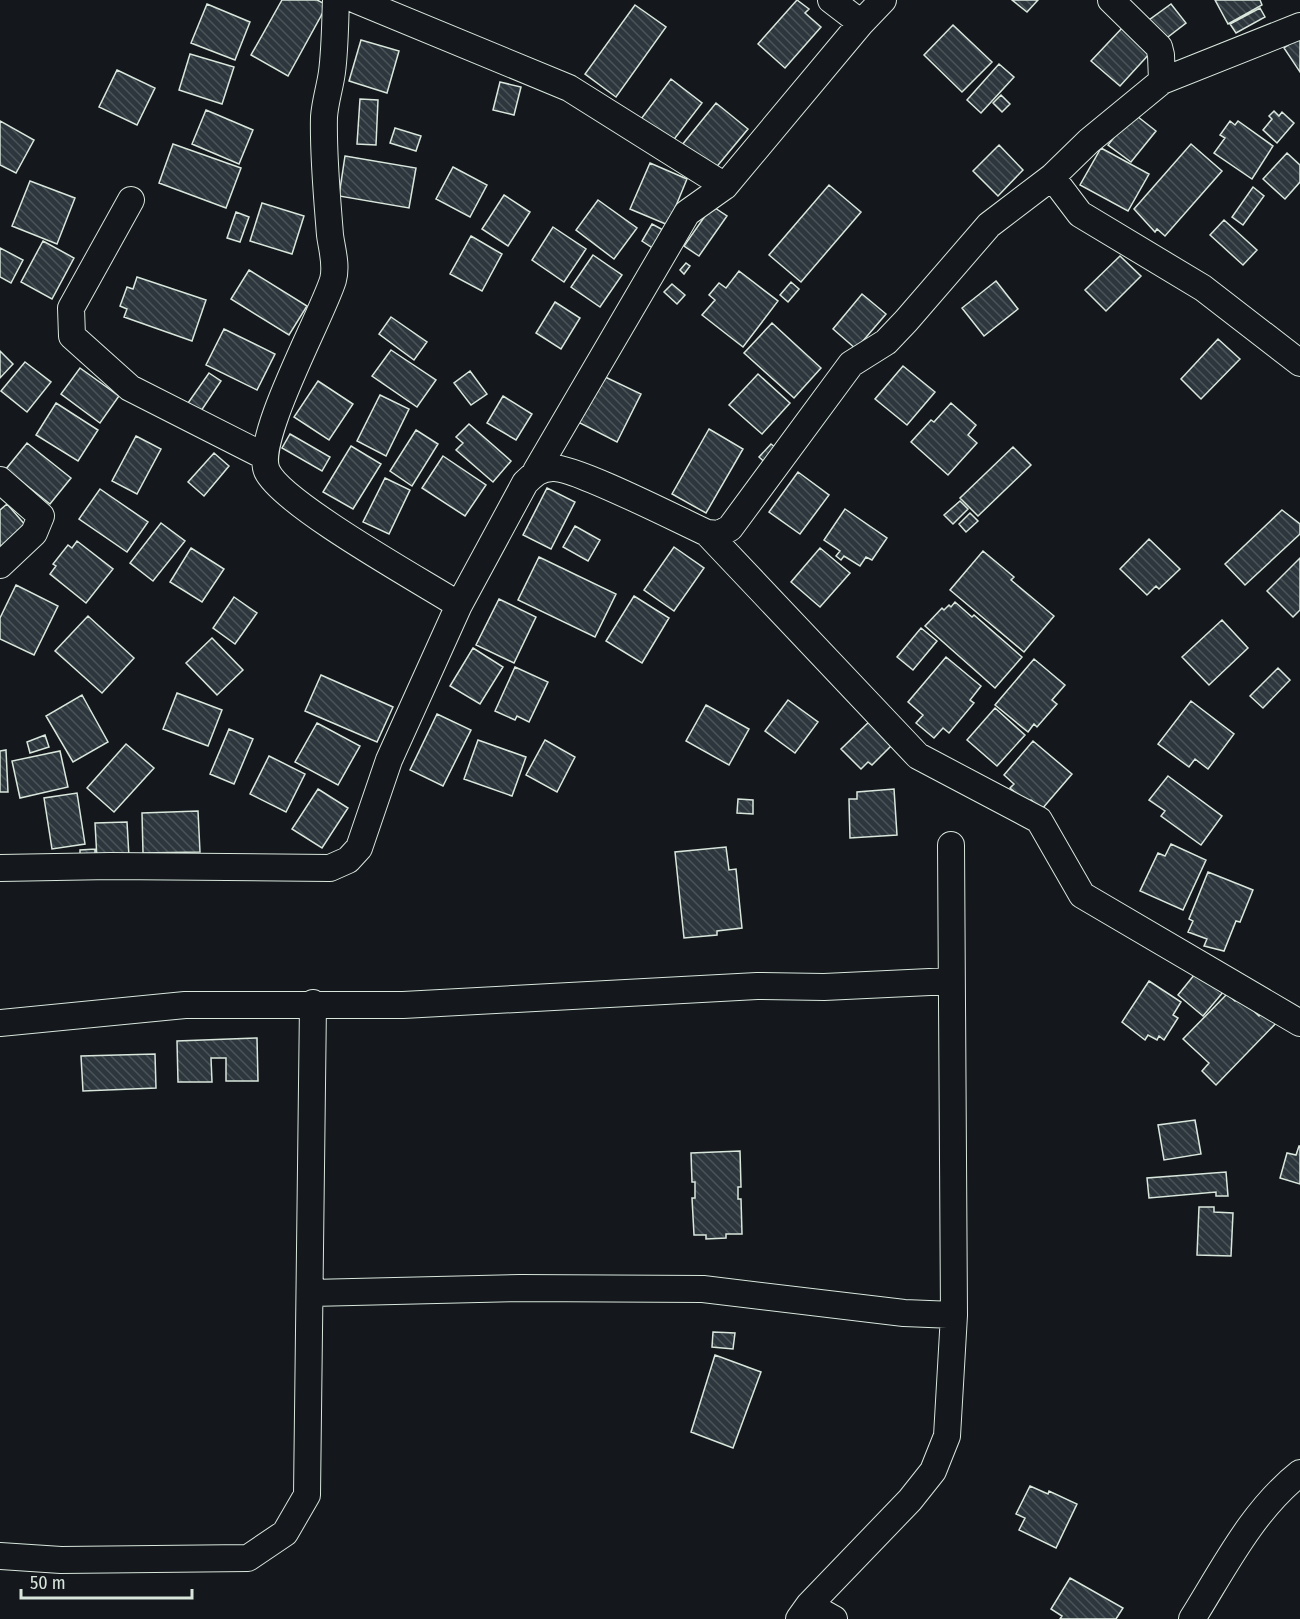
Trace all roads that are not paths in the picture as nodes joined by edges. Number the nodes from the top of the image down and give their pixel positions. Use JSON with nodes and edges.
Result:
{"nodes":[{"id":1,"x":336,"y":0,"type":"edge"},
{"id":2,"x":356,"y":0,"type":"edge"},
{"id":3,"x":831,"y":0,"type":"edge"},
{"id":4,"x":883,"y":0,"type":"edge"},
{"id":5,"x":1111,"y":0,"type":"edge"},
{"id":6,"x":861,"y":23,"type":"junction"},
{"id":7,"x":1300,"y":26,"type":"edge"},
{"id":8,"x":1162,"y":81,"type":"junction"},
{"id":9,"x":1052,"y":177,"type":"junction"},
{"id":10,"x":725,"y":186,"type":"junction"},
{"id":11,"x":131,"y":200,"type":"dead end"},
{"id":12,"x":1300,"y":363,"type":"edge"},
{"id":13,"x":264,"y":456,"type":"junction"},
{"id":14,"x":536,"y":471,"type":"junction"},
{"id":15,"x":0,"y":480,"type":"edge"},
{"id":16,"x":707,"y":533,"type":"junction"},
{"id":17,"x":0,"y":565,"type":"edge"},
{"id":18,"x":459,"y":605,"type":"junction"},
{"id":19,"x":951,"y":845,"type":"dead end"},
{"id":20,"x":0,"y":868,"type":"edge"},
{"id":21,"x":951,"y":981,"type":"junction"},
{"id":22,"x":313,"y":1003,"type":"junction"},
{"id":23,"x":0,"y":1023,"type":"edge"},
{"id":24,"x":1300,"y":1023,"type":"edge"},
{"id":25,"x":311,"y":1293,"type":"junction"},
{"id":26,"x":954,"y":1315,"type":"junction"},
{"id":27,"x":1300,"y":1473,"type":"edge"},
{"id":28,"x":0,"y":1556,"type":"edge"},
{"id":29,"x":804,"y":1612,"type":"edge"},
{"id":30,"x":834,"y":1619,"type":"edge"},
{"id":31,"x":1192,"y":1619,"type":"edge"}],
"edges":[{"from":1,"to":13,"type":"street"},
{"from":2,"to":10,"type":"street"},
{"from":3,"to":6,"type":"street"},
{"from":4,"to":6,"type":"street"},
{"from":5,"to":8,"type":"street"},
{"from":6,"to":10,"type":"street"},
{"from":7,"to":8,"type":"street"},
{"from":8,"to":9,"type":"street"},
{"from":9,"to":12,"type":"street"},
{"from":9,"to":16,"type":"street"},
{"from":10,"to":14,"type":"street"},
{"from":11,"to":13,"type":"street"},
{"from":13,"to":18,"type":"street"},
{"from":14,"to":16,"type":"street"},
{"from":14,"to":18,"type":"street"},
{"from":15,"to":17,"type":"street"},
{"from":16,"to":24,"type":"street"},
{"from":18,"to":20,"type":"street"},
{"from":19,"to":21,"type":"street"},
{"from":21,"to":22,"type":"street"},
{"from":21,"to":26,"type":"street"},
{"from":22,"to":23,"type":"street"},
{"from":22,"to":25,"type":"street"},
{"from":25,"to":26,"type":"street"},
{"from":25,"to":28,"type":"street"},
{"from":26,"to":29,"type":"street"},
{"from":27,"to":31,"type":"street"},
{"from":29,"to":30,"type":"street"}]}
